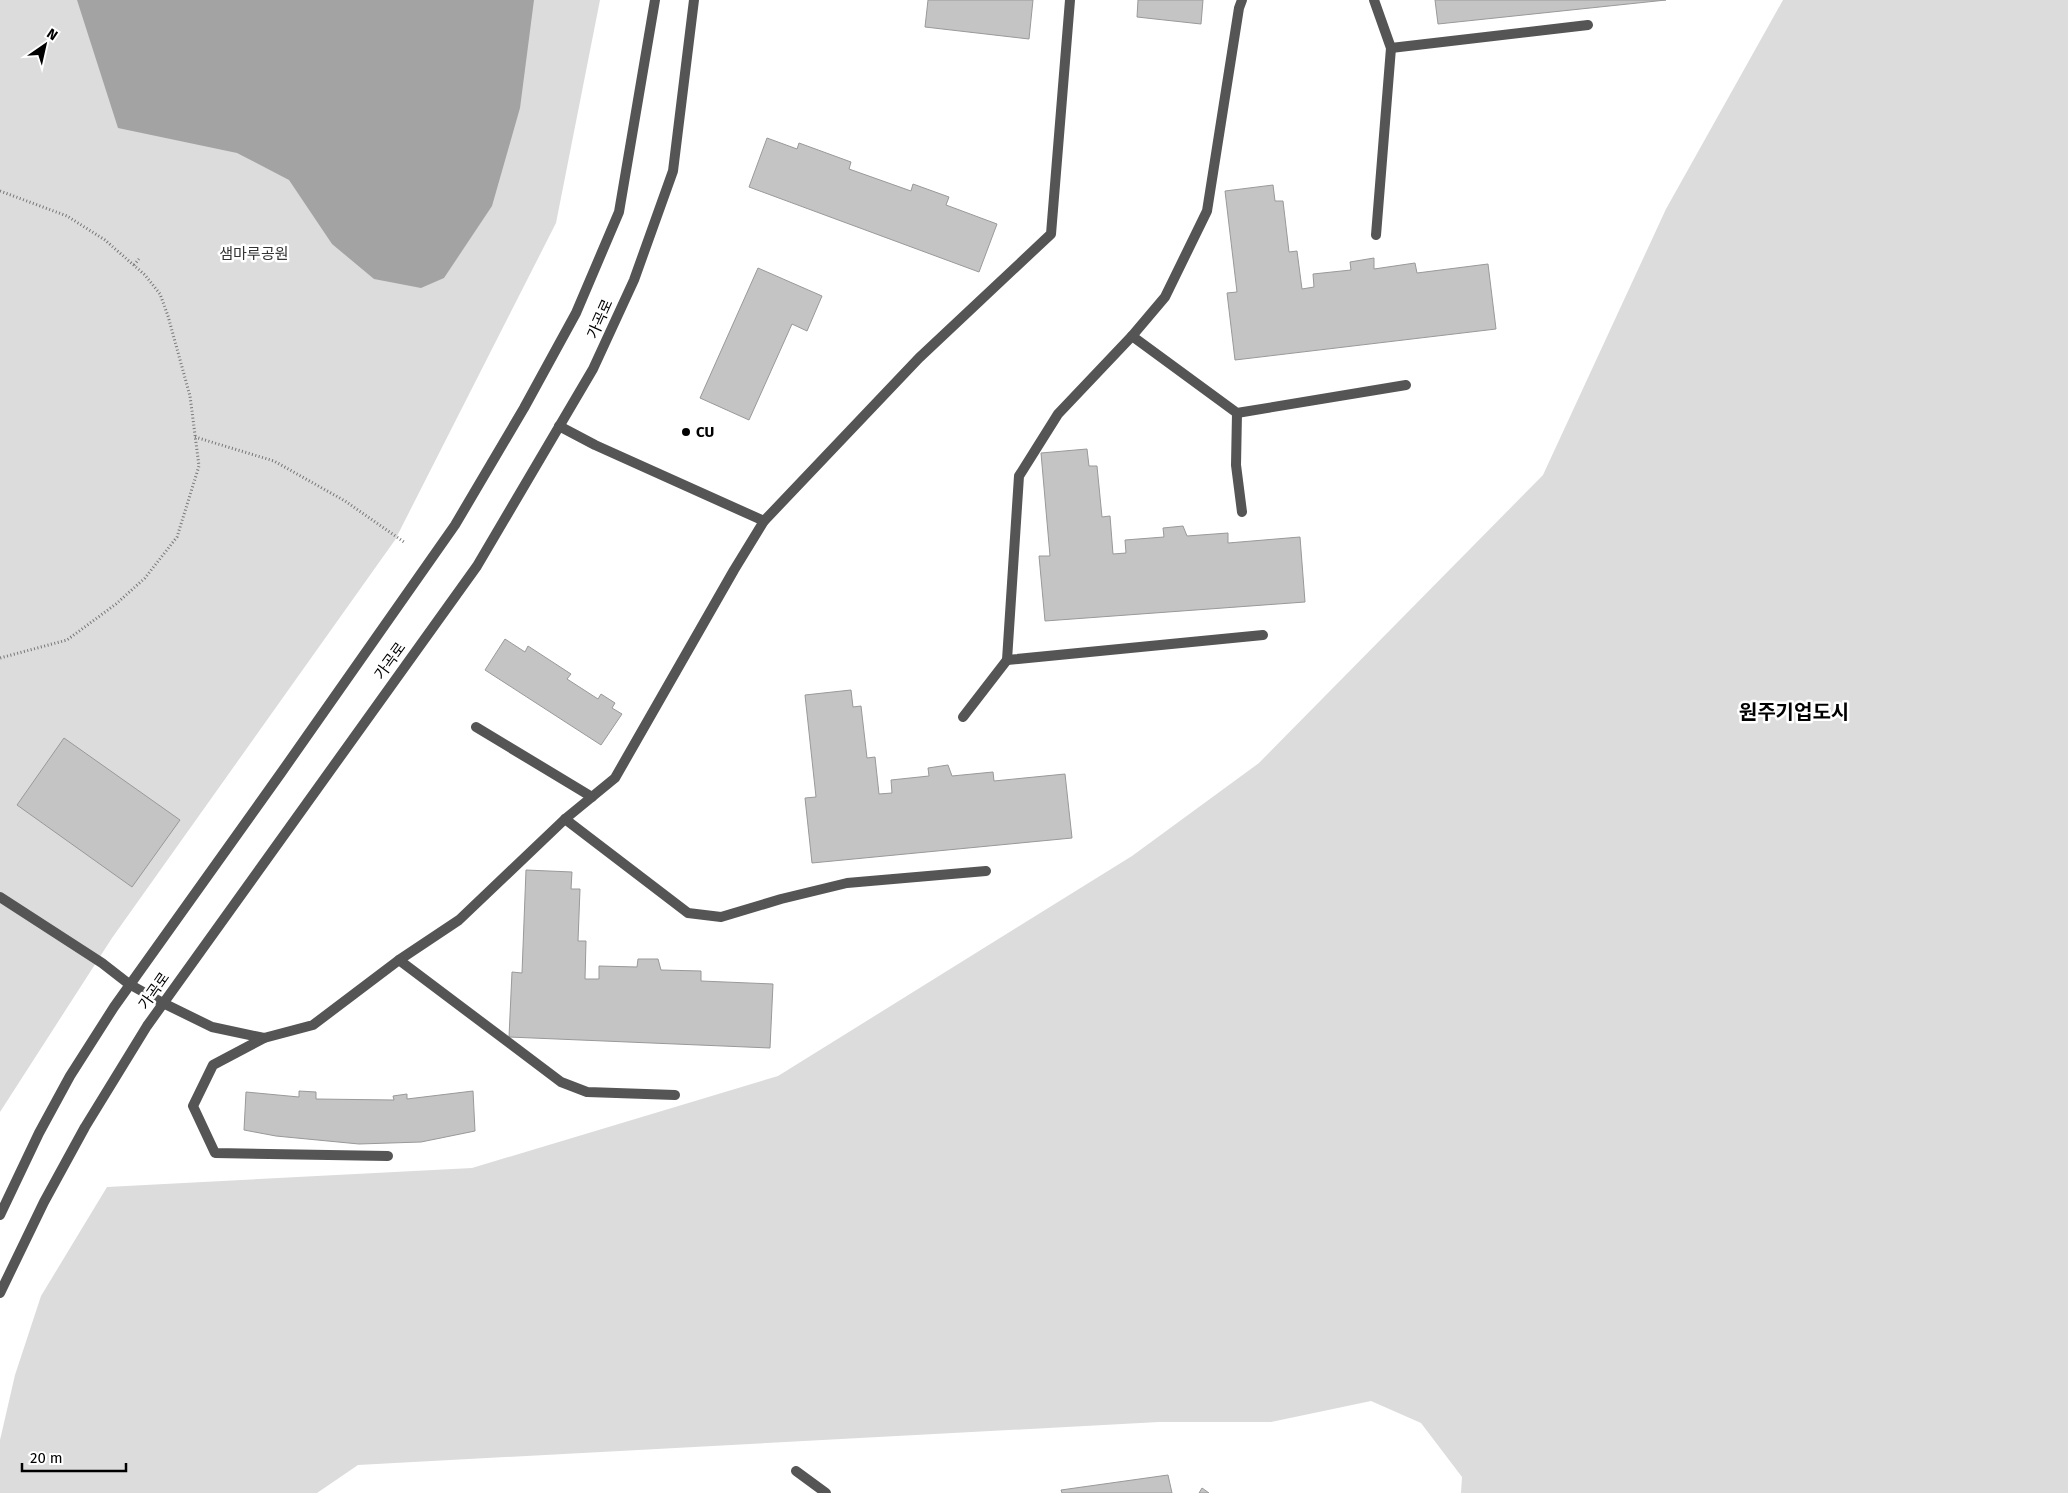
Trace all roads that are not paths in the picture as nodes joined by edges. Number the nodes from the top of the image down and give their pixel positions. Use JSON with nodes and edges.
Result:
{"nodes":[{"id":1,"x":655,"y":0,"type":"edge"},
{"id":2,"x":694,"y":0,"type":"edge"},
{"id":3,"x":1070,"y":0,"type":"edge"},
{"id":4,"x":1242,"y":0,"type":"edge"},
{"id":5,"x":1374,"y":0,"type":"edge"},
{"id":6,"x":1588,"y":25,"type":"dead end"},
{"id":7,"x":1391,"y":48,"type":"junction"},
{"id":8,"x":1376,"y":235,"type":"dead end"},
{"id":9,"x":1132,"y":336,"type":"junction"},
{"id":10,"x":1406,"y":385,"type":"dead end"},
{"id":11,"x":1237,"y":414,"type":"junction"},
{"id":12,"x":559,"y":426,"type":"junction"},
{"id":13,"x":1242,"y":512,"type":"dead end"},
{"id":14,"x":764,"y":521,"type":"junction"},
{"id":15,"x":1263,"y":635,"type":"dead end"},
{"id":16,"x":1007,"y":660,"type":"junction"},
{"id":17,"x":963,"y":717,"type":"dead end"},
{"id":18,"x":476,"y":727,"type":"dead end"},
{"id":19,"x":592,"y":797,"type":"junction"},
{"id":20,"x":565,"y":819,"type":"junction"},
{"id":21,"x":986,"y":871,"type":"dead end"},
{"id":22,"x":0,"y":897,"type":"edge"},
{"id":23,"x":399,"y":960,"type":"junction"},
{"id":24,"x":129,"y":984,"type":"junction"},
{"id":25,"x":163,"y":1003,"type":"junction"},
{"id":26,"x":264,"y":1038,"type":"junction"},
{"id":27,"x":675,"y":1094,"type":"dead end"},
{"id":28,"x":388,"y":1156,"type":"dead end"},
{"id":29,"x":0,"y":1214,"type":"edge"},
{"id":30,"x":0,"y":1293,"type":"edge"},
{"id":31,"x":796,"y":1471,"type":"dead end"},
{"id":32,"x":826,"y":1493,"type":"edge"}],
"edges":[{"from":1,"to":24,"type":"street","name":"가곡로"},
{"from":2,"to":12,"type":"street","name":"가곡로"},
{"from":3,"to":14,"type":"street"},
{"from":4,"to":9,"type":"street"},
{"from":5,"to":7,"type":"street"},
{"from":6,"to":7,"type":"street"},
{"from":7,"to":8,"type":"street"},
{"from":9,"to":11,"type":"street"},
{"from":9,"to":16,"type":"street"},
{"from":10,"to":11,"type":"street"},
{"from":11,"to":13,"type":"street"},
{"from":12,"to":14,"type":"street"},
{"from":12,"to":25,"type":"street","name":"가곡로"},
{"from":14,"to":19,"type":"street"},
{"from":15,"to":16,"type":"street"},
{"from":16,"to":17,"type":"street"},
{"from":18,"to":19,"type":"street"},
{"from":19,"to":20,"type":"street"},
{"from":20,"to":21,"type":"street"},
{"from":20,"to":23,"type":"street"},
{"from":22,"to":24,"type":"street"},
{"from":23,"to":26,"type":"street"},
{"from":23,"to":27,"type":"street"},
{"from":24,"to":25,"type":"street"},
{"from":24,"to":29,"type":"street","name":"가곡로"},
{"from":25,"to":26,"type":"street"},
{"from":25,"to":30,"type":"street","name":"가곡로"},
{"from":26,"to":28,"type":"street"},
{"from":31,"to":32,"type":"street"}]}
